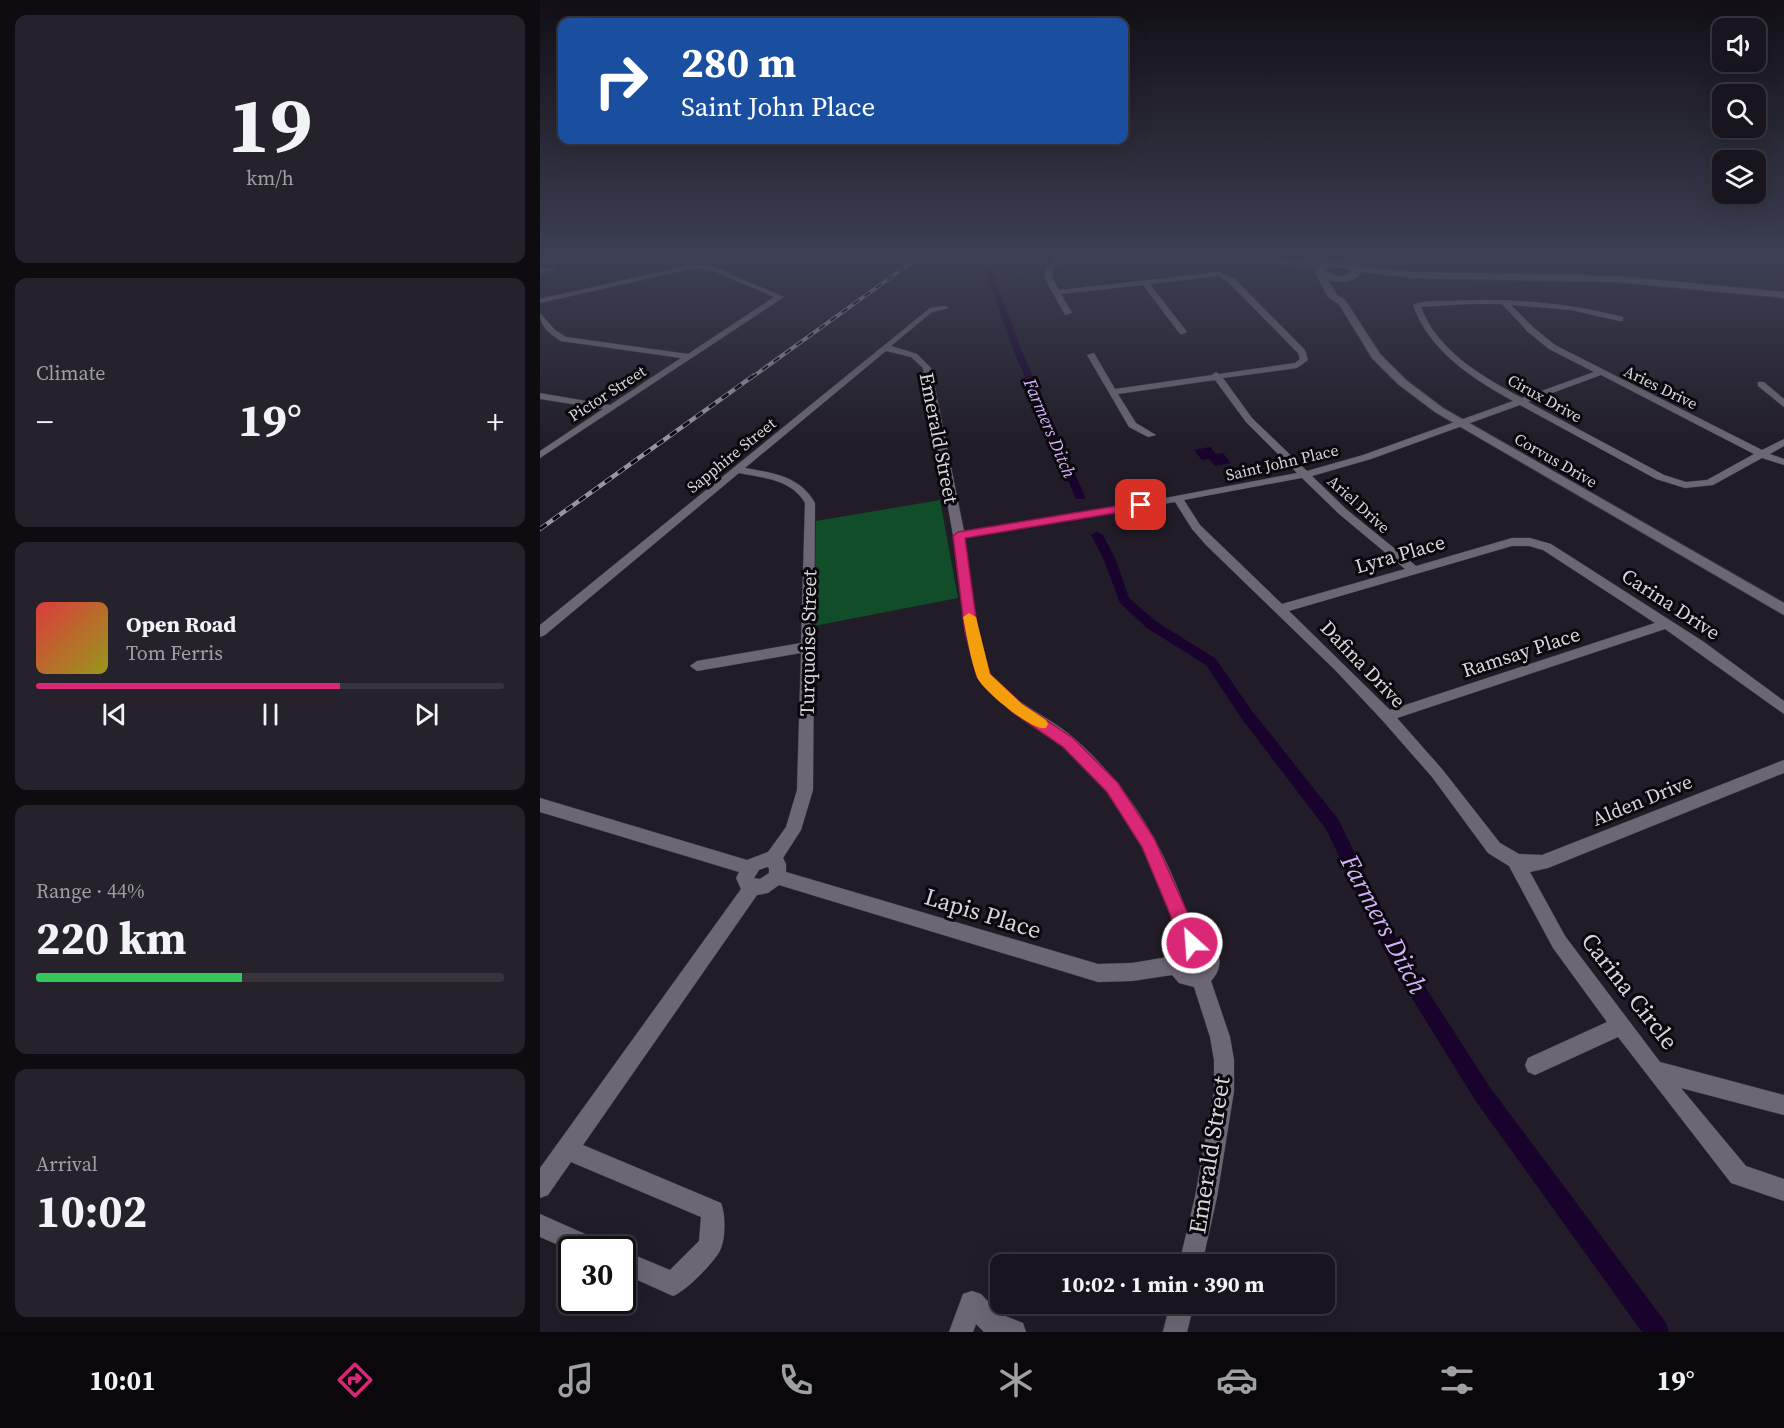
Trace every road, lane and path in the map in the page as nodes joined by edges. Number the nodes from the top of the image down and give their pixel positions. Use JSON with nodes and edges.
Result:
{"nodes":[{"id":1,"x":543,"y":319,"type":"edge"},
{"id":2,"x":747,"y":319,"type":"edge"},
{"id":3,"x":919,"y":319,"type":"edge"},
{"id":4,"x":1173,"y":319,"type":"edge"},
{"id":5,"x":1270,"y":319,"type":"edge"},
{"id":6,"x":1352,"y":319,"type":"edge"},
{"id":7,"x":1422,"y":319,"type":"edge"},
{"id":8,"x":1521,"y":319,"type":"edge"},
{"id":9,"x":1183,"y":332,"type":"dead end"},
{"id":10,"x":885,"y":348,"type":"junction"},
{"id":11,"x":1091,"y":355,"type":"dead end"},
{"id":12,"x":690,"y":357,"type":"junction"},
{"id":13,"x":1599,"y":373,"type":"junction"},
{"id":14,"x":1216,"y":375,"type":"junction"},
{"id":15,"x":1761,"y":384,"type":"dead end"},
{"id":16,"x":1112,"y":392,"type":"junction"},
{"id":17,"x":540,"y":396,"type":"edge"},
{"id":18,"x":1519,"y":402,"type":"junction"},
{"id":19,"x":1784,"y":404,"type":"edge"},
{"id":20,"x":612,"y":408,"type":"junction"},
{"id":21,"x":1461,"y":424,"type":"junction"},
{"id":22,"x":1151,"y":435,"type":"dead end"},
{"id":23,"x":1784,"y":442,"type":"edge"},
{"id":24,"x":1764,"y":454,"type":"junction"},
{"id":25,"x":540,"y":455,"type":"edge"},
{"id":26,"x":1784,"y":462,"type":"edge"},
{"id":27,"x":737,"y":470,"type":"junction"},
{"id":28,"x":1306,"y":474,"type":"junction"},
{"id":29,"x":1178,"y":499,"type":"junction"},
{"id":30,"x":958,"y":536,"type":"junction"},
{"id":31,"x":1530,"y":542,"type":"joint"},
{"id":32,"x":1413,"y":570,"type":"junction"},
{"id":33,"x":1281,"y":609,"type":"junction"},
{"id":34,"x":1784,"y":610,"type":"edge"},
{"id":35,"x":1666,"y":624,"type":"junction"},
{"id":36,"x":540,"y":632,"type":"edge"},
{"id":37,"x":807,"y":647,"type":"junction"},
{"id":38,"x":697,"y":666,"type":"dead end"},
{"id":39,"x":1784,"y":709,"type":"edge"},
{"id":40,"x":1387,"y":716,"type":"junction"},
{"id":41,"x":1784,"y":766,"type":"edge"},
{"id":42,"x":540,"y":805,"type":"edge"},
{"id":43,"x":1515,"y":861,"type":"junction"},
{"id":44,"x":775,"y":868,"type":"junction"},
{"id":45,"x":751,"y":878,"type":"junction"},
{"id":46,"x":1188,"y":944,"type":"junction"},
{"id":47,"x":1177,"y":965,"type":"junction"},
{"id":48,"x":1200,"y":976,"type":"junction"},
{"id":49,"x":1620,"y":1026,"type":"junction"},
{"id":50,"x":1535,"y":1065,"type":"dead end"},
{"id":51,"x":1654,"y":1070,"type":"junction"},
{"id":52,"x":1784,"y":1105,"type":"edge"},
{"id":53,"x":567,"y":1149,"type":"junction"},
{"id":54,"x":540,"y":1187,"type":"edge"},
{"id":55,"x":1784,"y":1190,"type":"edge"},
{"id":56,"x":540,"y":1225,"type":"edge"},
{"id":57,"x":564,"y":1236,"type":"edge"},
{"id":58,"x":1193,"y":1254,"type":"edge"},
{"id":59,"x":636,"y":1267,"type":"edge"},
{"id":60,"x":1180,"y":1314,"type":"edge"},
{"id":61,"x":961,"y":1332,"type":"edge"},
{"id":62,"x":1014,"y":1332,"type":"edge"},
{"id":63,"x":1175,"y":1332,"type":"edge"}],
"edges":[{"from":1,"to":12,"type":"street"},
{"from":2,"to":12,"type":"street","name":"Pictor Street"},
{"from":3,"to":10,"type":"street","name":"Sapphire Street"},
{"from":4,"to":9,"type":"street"},
{"from":5,"to":14,"type":"street"},
{"from":6,"to":21,"type":"street","name":"Corvus Drive"},
{"from":7,"to":18,"type":"street","name":"Cirux Drive"},
{"from":8,"to":13,"type":"street","name":"Aries Drive"},
{"from":10,"to":27,"type":"street","name":"Sapphire Street"},
{"from":10,"to":30,"type":"street","name":"Emerald Street"},
{"from":11,"to":16,"type":"street"},
{"from":12,"to":20,"type":"street","name":"Pictor Street"},
{"from":13,"to":18,"type":"street","name":"Saint John Place"},
{"from":13,"to":24,"type":"street","name":"Aries Drive"},
{"from":14,"to":16,"type":"street"},
{"from":14,"to":28,"type":"street","name":"Ariel Drive"},
{"from":15,"to":19,"type":"street"},
{"from":16,"to":22,"type":"street"},
{"from":17,"to":20,"type":"street"},
{"from":18,"to":21,"type":"street","name":"Saint John Place"},
{"from":18,"to":24,"type":"street","name":"Cirux Drive"},
{"from":20,"to":25,"type":"street","name":"Pictor Street"},
{"from":21,"to":28,"type":"street","name":"Saint John Place"},
{"from":21,"to":34,"type":"street","name":"Corvus Drive"},
{"from":23,"to":24,"type":"street"},
{"from":24,"to":26,"type":"street","name":"Aries Drive"},
{"from":27,"to":36,"type":"street","name":"Sapphire Street"},
{"from":27,"to":37,"type":"street","name":"Turquoise Street"},
{"from":28,"to":29,"type":"street","name":"Saint John Place"},
{"from":28,"to":32,"type":"street","name":"Ariel Drive"},
{"from":29,"to":30,"type":"street","name":"Saint John Place"},
{"from":29,"to":33,"type":"street","name":"Dafina Drive"},
{"from":30,"to":46,"type":"street","name":"Emerald Street"},
{"from":31,"to":32,"type":"street","name":"Lyra Place"},
{"from":31,"to":35,"type":"street","name":"Carina Drive"},
{"from":32,"to":33,"type":"street","name":"Lyra Place"},
{"from":33,"to":40,"type":"street","name":"Dafina Drive"},
{"from":35,"to":39,"type":"street","name":"Carina Drive"},
{"from":35,"to":40,"type":"street","name":"Ramsay Place"},
{"from":37,"to":38,"type":"street"},
{"from":37,"to":44,"type":"street","name":"Turquoise Street"},
{"from":40,"to":43,"type":"street","name":"Dafina Drive"},
{"from":41,"to":43,"type":"street","name":"Alden Drive"},
{"from":42,"to":45,"type":"street"},
{"from":43,"to":49,"type":"street","name":"Carina Circle"},
{"from":44,"to":45,"type":"street"},
{"from":44,"to":45,"type":"street"},
{"from":44,"to":47,"type":"street","name":"Lapis Place"},
{"from":45,"to":53,"type":"street"},
{"from":46,"to":47,"type":"street"},
{"from":46,"to":48,"type":"street"},
{"from":47,"to":48,"type":"street"},
{"from":48,"to":58,"type":"street","name":"Emerald Street"},
{"from":49,"to":50,"type":"street"},
{"from":49,"to":51,"type":"street","name":"Carina Circle"},
{"from":51,"to":52,"type":"street","name":"Carina Circle"},
{"from":51,"to":55,"type":"street"},
{"from":53,"to":54,"type":"street"},
{"from":53,"to":59,"type":"street"},
{"from":56,"to":57,"type":"street"},
{"from":60,"to":63,"type":"street"},
{"from":61,"to":62,"type":"street"}]}
